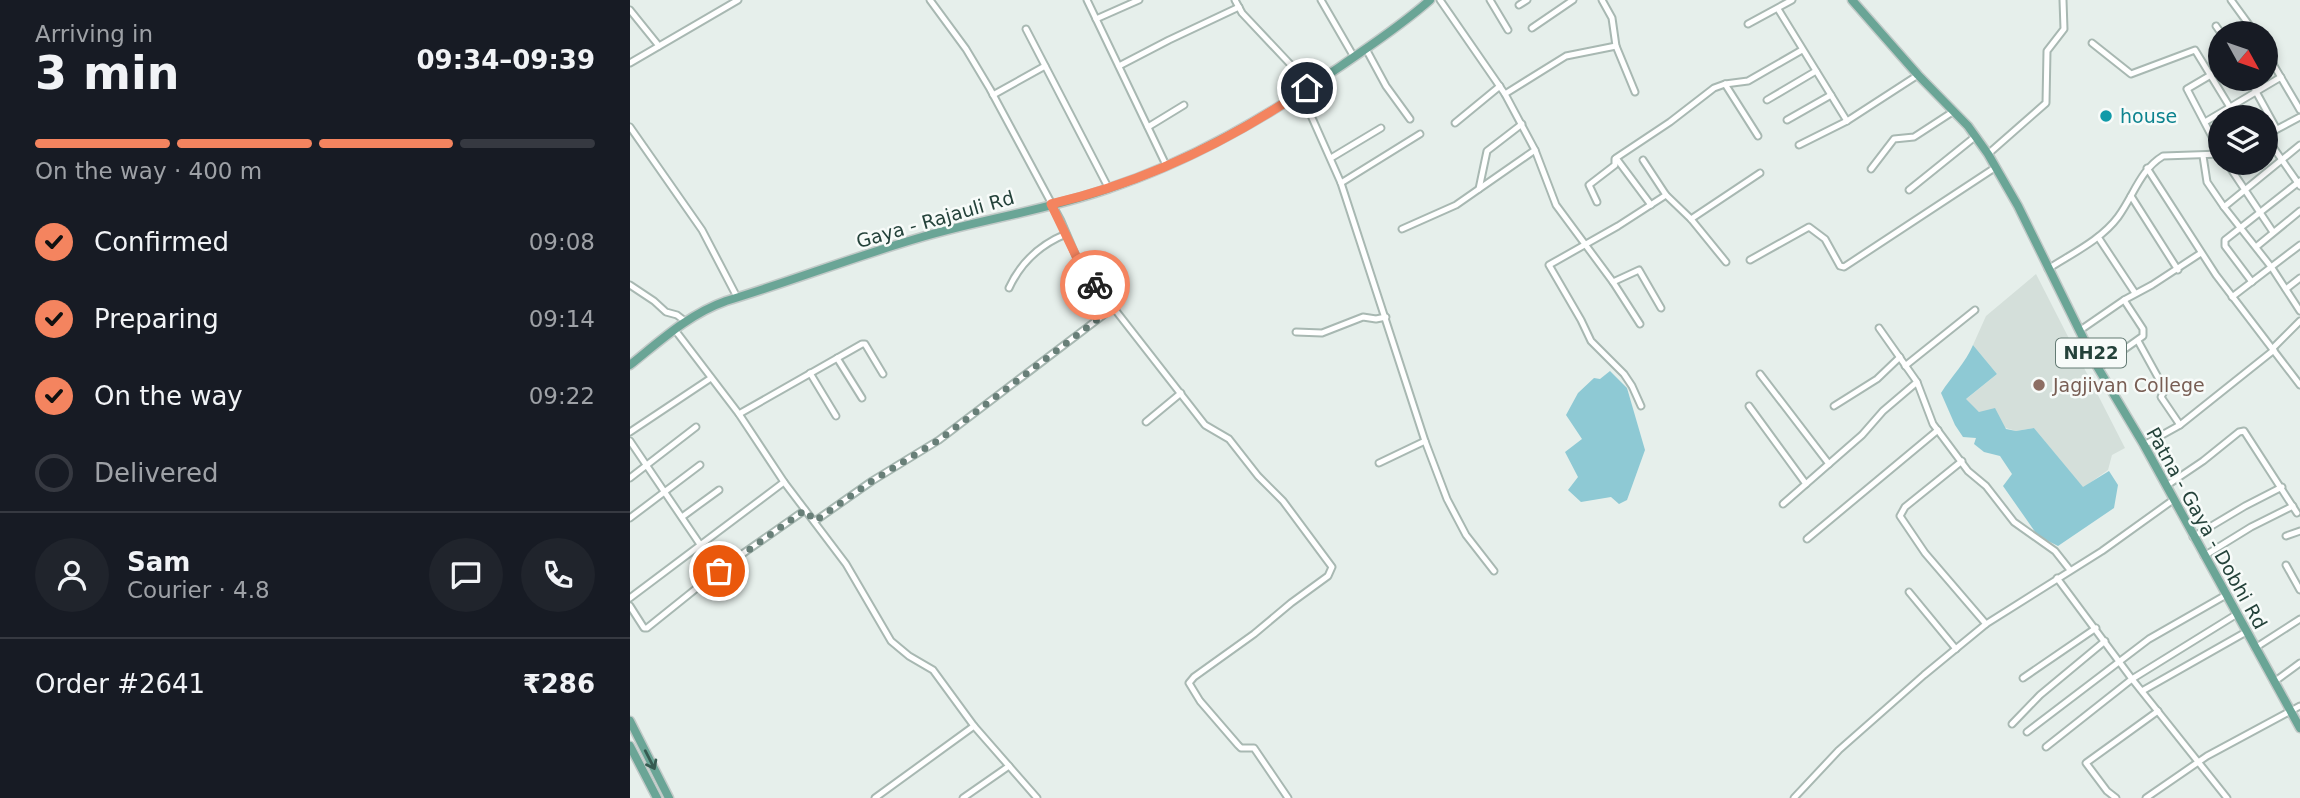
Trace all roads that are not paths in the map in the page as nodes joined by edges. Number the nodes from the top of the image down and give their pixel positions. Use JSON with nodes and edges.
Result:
{"nodes":[{"id":1,"x":738,"y":0,"type":"edge"},
{"id":2,"x":929,"y":0,"type":"edge"},
{"id":3,"x":1087,"y":0,"type":"edge"},
{"id":4,"x":1139,"y":0,"type":"edge"},
{"id":5,"x":1235,"y":0,"type":"edge"},
{"id":6,"x":1321,"y":0,"type":"edge"},
{"id":7,"x":1430,"y":0,"type":"edge"},
{"id":8,"x":1440,"y":0,"type":"edge"},
{"id":9,"x":1490,"y":0,"type":"edge"},
{"id":10,"x":1527,"y":0,"type":"edge"},
{"id":11,"x":1573,"y":0,"type":"edge"},
{"id":12,"x":1602,"y":0,"type":"edge"},
{"id":13,"x":1792,"y":0,"type":"edge"},
{"id":14,"x":1852,"y":0,"type":"edge"},
{"id":15,"x":2063,"y":0,"type":"edge"},
{"id":16,"x":2231,"y":0,"type":"edge"},
{"id":17,"x":1519,"y":5,"type":"dead end"},
{"id":18,"x":1239,"y":7,"type":"junction"},
{"id":19,"x":630,"y":9,"type":"edge"},
{"id":20,"x":1778,"y":9,"type":"junction"},
{"id":21,"x":1096,"y":19,"type":"junction"},
{"id":22,"x":2246,"y":21,"type":"edge"},
{"id":23,"x":1748,"y":24,"type":"dead end"},
{"id":24,"x":1532,"y":28,"type":"dead end"},
{"id":25,"x":1026,"y":29,"type":"dead end"},
{"id":26,"x":1508,"y":30,"type":"dead end"},
{"id":27,"x":2092,"y":43,"type":"dead end"},
{"id":28,"x":659,"y":46,"type":"junction"},
{"id":29,"x":1616,"y":46,"type":"junction"},
{"id":30,"x":1366,"y":49,"type":"junction"},
{"id":31,"x":1802,"y":50,"type":"junction"},
{"id":32,"x":1354,"y":57,"type":"junction"},
{"id":33,"x":630,"y":63,"type":"edge"},
{"id":34,"x":1045,"y":66,"type":"junction"},
{"id":35,"x":1119,"y":66,"type":"junction"},
{"id":36,"x":1816,"y":71,"type":"junction"},
{"id":37,"x":2208,"y":72,"type":"edge"},
{"id":38,"x":2278,"y":73,"type":"edge"},
{"id":39,"x":1919,"y":75,"type":"junction"},
{"id":40,"x":2208,"y":76,"type":"edge"},
{"id":41,"x":2281,"y":78,"type":"junction"},
{"id":42,"x":1725,"y":84,"type":"junction"},
{"id":43,"x":1500,"y":86,"type":"junction"},
{"id":44,"x":1304,"y":91,"type":"junction"},
{"id":45,"x":1635,"y":92,"type":"dead end"},
{"id":46,"x":2256,"y":92,"type":"junction"},
{"id":47,"x":1505,"y":94,"type":"junction"},
{"id":48,"x":993,"y":95,"type":"junction"},
{"id":49,"x":1831,"y":95,"type":"junction"},
{"id":50,"x":1767,"y":100,"type":"dead end"},
{"id":51,"x":1184,"y":104,"type":"dead end"},
{"id":52,"x":2233,"y":105,"type":"edge"},
{"id":53,"x":2263,"y":105,"type":"edge"},
{"id":54,"x":2300,"y":110,"type":"edge"},
{"id":55,"x":1954,"y":111,"type":"junction"},
{"id":56,"x":2300,"y":117,"type":"edge"},
{"id":57,"x":1410,"y":119,"type":"dead end"},
{"id":58,"x":1787,"y":120,"type":"dead end"},
{"id":59,"x":2208,"y":120,"type":"edge"},
{"id":60,"x":1847,"y":121,"type":"junction"},
{"id":61,"x":2205,"y":122,"type":"junction"},
{"id":62,"x":1455,"y":123,"type":"dead end"},
{"id":63,"x":1522,"y":124,"type":"junction"},
{"id":64,"x":630,"y":127,"type":"edge"},
{"id":65,"x":1148,"y":127,"type":"junction"},
{"id":66,"x":2278,"y":127,"type":"edge"},
{"id":67,"x":1381,"y":128,"type":"dead end"},
{"id":68,"x":1420,"y":134,"type":"dead end"},
{"id":69,"x":1758,"y":136,"type":"dead end"},
{"id":70,"x":1976,"y":136,"type":"junction"},
{"id":71,"x":1799,"y":145,"type":"dead end"},
{"id":72,"x":2300,"y":145,"type":"edge"},
{"id":73,"x":1535,"y":150,"type":"junction"},
{"id":74,"x":1989,"y":154,"type":"junction"},
{"id":75,"x":2278,"y":155,"type":"edge"},
{"id":76,"x":2203,"y":156,"type":"junction"},
{"id":77,"x":1331,"y":158,"type":"junction"},
{"id":78,"x":1615,"y":159,"type":"junction"},
{"id":79,"x":1643,"y":160,"type":"dead end"},
{"id":80,"x":2282,"y":161,"type":"junction"},
{"id":81,"x":1166,"y":165,"type":"junction"},
{"id":82,"x":1996,"y":167,"type":"junction"},
{"id":83,"x":2147,"y":167,"type":"junction"},
{"id":84,"x":1871,"y":169,"type":"dead end"},
{"id":85,"x":1760,"y":173,"type":"dead end"},
{"id":86,"x":2235,"y":175,"type":"edge"},
{"id":87,"x":1341,"y":183,"type":"junction"},
{"id":88,"x":2299,"y":183,"type":"edge"},
{"id":89,"x":1109,"y":189,"type":"junction"},
{"id":90,"x":1479,"y":189,"type":"junction"},
{"id":91,"x":1909,"y":190,"type":"dead end"},
{"id":92,"x":2246,"y":191,"type":"junction"},
{"id":93,"x":1666,"y":195,"type":"junction"},
{"id":94,"x":2131,"y":196,"type":"junction"},
{"id":95,"x":1597,"y":202,"type":"dead end"},
{"id":96,"x":1051,"y":204,"type":"junction"},
{"id":97,"x":1651,"y":205,"type":"junction"},
{"id":98,"x":2224,"y":207,"type":"junction"},
{"id":99,"x":2300,"y":211,"type":"edge"},
{"id":100,"x":2261,"y":213,"type":"junction"},
{"id":101,"x":1691,"y":219,"type":"junction"},
{"id":102,"x":2241,"y":228,"type":"junction"},
{"id":103,"x":1402,"y":229,"type":"dead end"},
{"id":104,"x":2273,"y":232,"type":"junction"},
{"id":105,"x":1066,"y":234,"type":"junction"},
{"id":106,"x":2098,"y":236,"type":"junction"},
{"id":107,"x":2300,"y":245,"type":"edge"},
{"id":108,"x":1585,"y":246,"type":"junction"},
{"id":109,"x":2256,"y":247,"type":"junction"},
{"id":110,"x":2201,"y":253,"type":"junction"},
{"id":111,"x":1750,"y":260,"type":"dead end"},
{"id":112,"x":1727,"y":261,"type":"dead end"},
{"id":113,"x":2272,"y":268,"type":"junction"},
{"id":114,"x":2048,"y":269,"type":"junction"},
{"id":115,"x":2178,"y":270,"type":"junction"},
{"id":116,"x":2300,"y":278,"type":"edge"},
{"id":117,"x":1613,"y":282,"type":"junction"},
{"id":118,"x":2252,"y":282,"type":"junction"},
{"id":119,"x":630,"y":285,"type":"edge"},
{"id":120,"x":1009,"y":288,"type":"dead end"},
{"id":121,"x":2286,"y":289,"type":"junction"},
{"id":122,"x":2135,"y":293,"type":"junction"},
{"id":123,"x":737,"y":297,"type":"junction"},
{"id":124,"x":2232,"y":297,"type":"junction"},
{"id":125,"x":2124,"y":300,"type":"junction"},
{"id":126,"x":1114,"y":307,"type":"junction"},
{"id":127,"x":1661,"y":308,"type":"dead end"},
{"id":128,"x":1975,"y":310,"type":"dead end"},
{"id":129,"x":2300,"y":311,"type":"edge"},
{"id":130,"x":1386,"y":317,"type":"junction"},
{"id":131,"x":2300,"y":321,"type":"edge"},
{"id":132,"x":686,"y":322,"type":"junction"},
{"id":133,"x":1640,"y":324,"type":"dead end"},
{"id":134,"x":1879,"y":328,"type":"dead end"},
{"id":135,"x":675,"y":330,"type":"junction"},
{"id":136,"x":2079,"y":331,"type":"junction"},
{"id":137,"x":1296,"y":332,"type":"dead end"},
{"id":138,"x":2138,"y":341,"type":"junction"},
{"id":139,"x":2273,"y":349,"type":"junction"},
{"id":140,"x":1900,"y":357,"type":"junction"},
{"id":141,"x":837,"y":358,"type":"junction"},
{"id":142,"x":630,"y":365,"type":"edge"},
{"id":143,"x":1905,"y":366,"type":"junction"},
{"id":144,"x":2098,"y":368,"type":"junction"},
{"id":145,"x":810,"y":373,"type":"junction"},
{"id":146,"x":883,"y":374,"type":"dead end"},
{"id":147,"x":1760,"y":374,"type":"dead end"},
{"id":148,"x":711,"y":378,"type":"junction"},
{"id":149,"x":1917,"y":382,"type":"junction"},
{"id":150,"x":2300,"y":385,"type":"edge"},
{"id":151,"x":1181,"y":393,"type":"junction"},
{"id":152,"x":862,"y":398,"type":"dead end"},
{"id":153,"x":1641,"y":406,"type":"dead end"},
{"id":154,"x":1749,"y":406,"type":"dead end"},
{"id":155,"x":1834,"y":406,"type":"dead end"},
{"id":156,"x":739,"y":414,"type":"junction"},
{"id":157,"x":836,"y":416,"type":"dead end"},
{"id":158,"x":1146,"y":422,"type":"dead end"},
{"id":159,"x":2180,"y":425,"type":"junction"},
{"id":160,"x":696,"y":427,"type":"dead end"},
{"id":161,"x":1938,"y":430,"type":"junction"},
{"id":162,"x":630,"y":432,"type":"edge"},
{"id":163,"x":630,"y":441,"type":"edge"},
{"id":164,"x":1424,"y":441,"type":"junction"},
{"id":165,"x":2144,"y":445,"type":"junction"},
{"id":166,"x":1962,"y":461,"type":"junction"},
{"id":167,"x":1379,"y":463,"type":"dead end"},
{"id":168,"x":1829,"y":464,"type":"junction"},
{"id":169,"x":646,"y":465,"type":"junction"},
{"id":170,"x":699,"y":465,"type":"dead end"},
{"id":171,"x":630,"y":478,"type":"edge"},
{"id":172,"x":784,"y":482,"type":"junction"},
{"id":173,"x":1806,"y":484,"type":"junction"},
{"id":174,"x":2166,"y":486,"type":"junction"},
{"id":175,"x":2282,"y":488,"type":"junction"},
{"id":176,"x":719,"y":489,"type":"dead end"},
{"id":177,"x":665,"y":491,"type":"junction"},
{"id":178,"x":2173,"y":500,"type":"junction"},
{"id":179,"x":1783,"y":504,"type":"dead end"},
{"id":180,"x":2292,"y":506,"type":"junction"},
{"id":181,"x":805,"y":510,"type":"junction"},
{"id":182,"x":2297,"y":513,"type":"dead end"},
{"id":183,"x":682,"y":517,"type":"junction"},
{"id":184,"x":630,"y":518,"type":"edge"},
{"id":185,"x":815,"y":521,"type":"junction"},
{"id":186,"x":2300,"y":531,"type":"edge"},
{"id":187,"x":2286,"y":536,"type":"dead end"},
{"id":188,"x":2193,"y":537,"type":"junction"},
{"id":189,"x":1807,"y":539,"type":"dead end"},
{"id":190,"x":701,"y":546,"type":"junction"},
{"id":191,"x":2204,"y":556,"type":"junction"},
{"id":192,"x":2286,"y":565,"type":"dead end"},
{"id":193,"x":2070,"y":570,"type":"junction"},
{"id":194,"x":718,"y":571,"type":"junction"},
{"id":195,"x":1494,"y":571,"type":"dead end"},
{"id":196,"x":2057,"y":578,"type":"junction"},
{"id":197,"x":2300,"y":590,"type":"edge"},
{"id":198,"x":1909,"y":593,"type":"dead end"},
{"id":199,"x":2226,"y":595,"type":"junction"},
{"id":200,"x":630,"y":598,"type":"edge"},
{"id":201,"x":630,"y":606,"type":"edge"},
{"id":202,"x":2236,"y":614,"type":"junction"},
{"id":203,"x":2300,"y":619,"type":"edge"},
{"id":204,"x":1986,"y":624,"type":"junction"},
{"id":205,"x":2096,"y":628,"type":"junction"},
{"id":206,"x":2246,"y":632,"type":"junction"},
{"id":207,"x":2105,"y":640,"type":"junction"},
{"id":208,"x":2255,"y":648,"type":"junction"},
{"id":209,"x":1956,"y":649,"type":"junction"},
{"id":210,"x":2119,"y":661,"type":"junction"},
{"id":211,"x":2300,"y":663,"type":"edge"},
{"id":212,"x":2023,"y":678,"type":"dead end"},
{"id":213,"x":2132,"y":679,"type":"junction"},
{"id":214,"x":2274,"y":682,"type":"junction"},
{"id":215,"x":2142,"y":691,"type":"junction"},
{"id":216,"x":2300,"y":706,"type":"edge"},
{"id":217,"x":2158,"y":711,"type":"junction"},
{"id":218,"x":2291,"y":712,"type":"junction"},
{"id":219,"x":630,"y":721,"type":"edge"},
{"id":220,"x":2012,"y":724,"type":"dead end"},
{"id":221,"x":974,"y":726,"type":"junction"},
{"id":222,"x":2300,"y":728,"type":"edge"},
{"id":223,"x":2027,"y":732,"type":"dead end"},
{"id":224,"x":630,"y":746,"type":"edge"},
{"id":225,"x":2046,"y":747,"type":"dead end"},
{"id":226,"x":2199,"y":762,"type":"junction"},
{"id":227,"x":1009,"y":766,"type":"junction"},
{"id":228,"x":657,"y":798,"type":"edge"},
{"id":229,"x":669,"y":798,"type":"edge"},
{"id":230,"x":875,"y":798,"type":"edge"},
{"id":231,"x":963,"y":798,"type":"edge"},
{"id":232,"x":1037,"y":798,"type":"edge"},
{"id":233,"x":1288,"y":798,"type":"edge"},
{"id":234,"x":1794,"y":798,"type":"edge"},
{"id":235,"x":2116,"y":798,"type":"edge"},
{"id":236,"x":2146,"y":798,"type":"edge"},
{"id":237,"x":2226,"y":798,"type":"edge"}],
"edges":[{"from":1,"to":28,"type":"street"},
{"from":2,"to":48,"type":"street"},
{"from":3,"to":21,"type":"street"},
{"from":4,"to":21,"type":"street"},
{"from":5,"to":18,"type":"street"},
{"from":6,"to":32,"type":"street"},
{"from":7,"to":30,"type":"main road","name":"Gaya - Rajauli Rd"},
{"from":8,"to":43,"type":"street"},
{"from":9,"to":26,"type":"street"},
{"from":10,"to":17,"type":"street"},
{"from":11,"to":24,"type":"street"},
{"from":12,"to":29,"type":"street"},
{"from":13,"to":20,"type":"street"},
{"from":14,"to":39,"type":"main road","name":"Patna - Gaya - Dobhi Rd","number":"NH22"},
{"from":15,"to":74,"type":"street"},
{"from":16,"to":22,"type":"street"},
{"from":18,"to":35,"type":"street"},
{"from":18,"to":44,"type":"street"},
{"from":19,"to":28,"type":"street"},
{"from":20,"to":23,"type":"street"},
{"from":20,"to":31,"type":"street"},
{"from":21,"to":35,"type":"street"},
{"from":25,"to":34,"type":"street"},
{"from":27,"to":37,"type":"street"},
{"from":28,"to":33,"type":"street"},
{"from":29,"to":45,"type":"street"},
{"from":29,"to":47,"type":"street"},
{"from":30,"to":32,"type":"main road","name":"Gaya - Rajauli Rd"},
{"from":30,"to":57,"type":"street"},
{"from":31,"to":36,"type":"street"},
{"from":31,"to":42,"type":"street"},
{"from":32,"to":44,"type":"main road","name":"Gaya - Rajauli Rd"},
{"from":34,"to":48,"type":"street"},
{"from":34,"to":89,"type":"street"},
{"from":35,"to":65,"type":"street"},
{"from":36,"to":49,"type":"street"},
{"from":36,"to":50,"type":"street"},
{"from":38,"to":41,"type":"street"},
{"from":39,"to":55,"type":"main road","name":"Patna - Gaya - Dobhi Rd","number":"NH22"},
{"from":39,"to":60,"type":"street"},
{"from":40,"to":61,"type":"street"},
{"from":41,"to":46,"type":"street"},
{"from":41,"to":54,"type":"street"},
{"from":42,"to":69,"type":"street"},
{"from":42,"to":78,"type":"street"},
{"from":43,"to":47,"type":"street"},
{"from":43,"to":62,"type":"street"},
{"from":44,"to":77,"type":"street"},
{"from":44,"to":81,"type":"main road","name":"Gaya - Rajauli Rd"},
{"from":46,"to":52,"type":"street"},
{"from":46,"to":53,"type":"street"},
{"from":47,"to":63,"type":"street"},
{"from":48,"to":96,"type":"street"},
{"from":49,"to":58,"type":"street"},
{"from":49,"to":60,"type":"street"},
{"from":51,"to":65,"type":"street"},
{"from":55,"to":70,"type":"main road","name":"Patna - Gaya - Dobhi Rd","number":"NH22"},
{"from":55,"to":84,"type":"street"},
{"from":56,"to":66,"type":"street"},
{"from":59,"to":61,"type":"street"},
{"from":60,"to":71,"type":"street"},
{"from":61,"to":76,"type":"street"},
{"from":63,"to":73,"type":"street"},
{"from":63,"to":90,"type":"street"},
{"from":64,"to":123,"type":"street"},
{"from":65,"to":81,"type":"street"},
{"from":67,"to":77,"type":"street"},
{"from":68,"to":87,"type":"street"},
{"from":70,"to":74,"type":"main road","name":"Patna - Gaya - Dobhi Rd","number":"NH22"},
{"from":70,"to":91,"type":"street"},
{"from":72,"to":80,"type":"street"},
{"from":73,"to":90,"type":"street"},
{"from":73,"to":108,"type":"street"},
{"from":74,"to":82,"type":"main road","name":"Patna - Gaya - Dobhi Rd","number":"NH22"},
{"from":75,"to":80,"type":"street"},
{"from":76,"to":83,"type":"street"},
{"from":76,"to":98,"type":"street"},
{"from":77,"to":87,"type":"street"},
{"from":78,"to":95,"type":"street"},
{"from":78,"to":97,"type":"street"},
{"from":79,"to":93,"type":"street"},
{"from":80,"to":88,"type":"street"},
{"from":80,"to":92,"type":"street"},
{"from":81,"to":89,"type":"main road","name":"Gaya - Rajauli Rd"},
{"from":82,"to":111,"type":"street"},
{"from":82,"to":114,"type":"main road","name":"Patna - Gaya - Dobhi Rd","number":"NH22"},
{"from":83,"to":94,"type":"street"},
{"from":83,"to":110,"type":"street"},
{"from":85,"to":101,"type":"street"},
{"from":86,"to":92,"type":"street"},
{"from":87,"to":130,"type":"street"},
{"from":88,"to":100,"type":"street"},
{"from":89,"to":96,"type":"main road","name":"Gaya - Rajauli Rd"},
{"from":90,"to":103,"type":"street"},
{"from":92,"to":98,"type":"street"},
{"from":92,"to":100,"type":"street"},
{"from":93,"to":97,"type":"street"},
{"from":93,"to":101,"type":"street"},
{"from":94,"to":106,"type":"street"},
{"from":94,"to":115,"type":"street"},
{"from":96,"to":105,"type":"street"},
{"from":96,"to":123,"type":"main road","name":"Gaya - Rajauli Rd"},
{"from":97,"to":108,"type":"street"},
{"from":98,"to":102,"type":"street"},
{"from":99,"to":104,"type":"street"},
{"from":100,"to":102,"type":"street"},
{"from":100,"to":104,"type":"street"},
{"from":101,"to":112,"type":"street"},
{"from":102,"to":109,"type":"street"},
{"from":102,"to":118,"type":"street"},
{"from":104,"to":109,"type":"street"},
{"from":105,"to":120,"type":"street"},
{"from":105,"to":126,"type":"street"},
{"from":106,"to":114,"type":"street"},
{"from":106,"to":122,"type":"street"},
{"from":107,"to":113,"type":"street"},
{"from":108,"to":117,"type":"street"},
{"from":108,"to":153,"type":"street"},
{"from":109,"to":113,"type":"street"},
{"from":110,"to":115,"type":"street"},
{"from":110,"to":124,"type":"street"},
{"from":113,"to":118,"type":"street"},
{"from":113,"to":121,"type":"street"},
{"from":114,"to":136,"type":"main road","name":"Patna - Gaya - Dobhi Rd","number":"NH22"},
{"from":115,"to":122,"type":"street"},
{"from":116,"to":121,"type":"street"},
{"from":117,"to":127,"type":"street"},
{"from":117,"to":133,"type":"street"},
{"from":118,"to":124,"type":"street"},
{"from":119,"to":132,"type":"street"},
{"from":121,"to":129,"type":"street"},
{"from":122,"to":125,"type":"street"},
{"from":123,"to":132,"type":"main road","name":"Gaya - Rajauli Rd"},
{"from":124,"to":139,"type":"street"},
{"from":125,"to":136,"type":"street"},
{"from":125,"to":138,"type":"street"},
{"from":126,"to":151,"type":"street"},
{"from":126,"to":185,"type":"street"},
{"from":128,"to":143,"type":"street"},
{"from":130,"to":137,"type":"street"},
{"from":130,"to":164,"type":"street"},
{"from":131,"to":139,"type":"street"},
{"from":132,"to":135,"type":"main road","name":"Gaya - Rajauli Rd"},
{"from":134,"to":140,"type":"street"},
{"from":135,"to":142,"type":"main road","name":"Gaya - Rajauli Rd"},
{"from":135,"to":148,"type":"street"},
{"from":136,"to":144,"type":"main road","name":"Patna - Gaya - Dobhi Rd","number":"NH22"},
{"from":138,"to":144,"type":"street"},
{"from":138,"to":159,"type":"street"},
{"from":139,"to":150,"type":"street"},
{"from":139,"to":159,"type":"street"},
{"from":140,"to":143,"type":"street"},
{"from":140,"to":155,"type":"street"},
{"from":141,"to":145,"type":"street"},
{"from":141,"to":146,"type":"street"},
{"from":141,"to":152,"type":"street"},
{"from":143,"to":149,"type":"street"},
{"from":144,"to":165,"type":"main road","name":"Patna - Gaya - Dobhi Rd","number":"NH22"},
{"from":145,"to":156,"type":"street"},
{"from":145,"to":157,"type":"street"},
{"from":147,"to":168,"type":"street"},
{"from":148,"to":156,"type":"street"},
{"from":148,"to":162,"type":"street"},
{"from":149,"to":161,"type":"street"},
{"from":149,"to":168,"type":"street"},
{"from":151,"to":158,"type":"street"},
{"from":151,"to":233,"type":"street"},
{"from":154,"to":173,"type":"street"},
{"from":156,"to":172,"type":"street"},
{"from":159,"to":165,"type":"street"},
{"from":160,"to":169,"type":"street"},
{"from":161,"to":166,"type":"street"},
{"from":161,"to":189,"type":"street"},
{"from":163,"to":169,"type":"street"},
{"from":164,"to":167,"type":"street"},
{"from":164,"to":195,"type":"street"},
{"from":165,"to":174,"type":"main road","name":"Patna - Gaya - Dobhi Rd","number":"NH22"},
{"from":166,"to":193,"type":"street"},
{"from":166,"to":204,"type":"street"},
{"from":168,"to":173,"type":"street"},
{"from":169,"to":171,"type":"street"},
{"from":169,"to":177,"type":"street"},
{"from":170,"to":177,"type":"street"},
{"from":172,"to":181,"type":"street"},
{"from":172,"to":190,"type":"street"},
{"from":173,"to":179,"type":"street"},
{"from":174,"to":175,"type":"street"},
{"from":174,"to":178,"type":"main road","name":"Patna - Gaya - Dobhi Rd","number":"NH22"},
{"from":175,"to":180,"type":"street"},
{"from":175,"to":188,"type":"street"},
{"from":176,"to":183,"type":"street"},
{"from":177,"to":183,"type":"street"},
{"from":177,"to":184,"type":"street"},
{"from":178,"to":188,"type":"main road","name":"Patna - Gaya - Dobhi Rd","number":"NH22"},
{"from":178,"to":193,"type":"street"},
{"from":180,"to":182,"type":"street"},
{"from":180,"to":191,"type":"street"},
{"from":181,"to":185,"type":"street"},
{"from":181,"to":194,"type":"street"},
{"from":183,"to":190,"type":"street"},
{"from":185,"to":221,"type":"street"},
{"from":186,"to":187,"type":"street"},
{"from":188,"to":191,"type":"main road","name":"Patna - Gaya - Dobhi Rd","number":"NH22"},
{"from":190,"to":194,"type":"street"},
{"from":190,"to":200,"type":"street"},
{"from":191,"to":199,"type":"main road","name":"Patna - Gaya - Dobhi Rd","number":"NH22"},
{"from":192,"to":197,"type":"street"},
{"from":193,"to":196,"type":"street"},
{"from":194,"to":201,"type":"street"},
{"from":196,"to":204,"type":"street"},
{"from":196,"to":205,"type":"street"},
{"from":198,"to":209,"type":"street"},
{"from":199,"to":202,"type":"main road","name":"Patna - Gaya - Dobhi Rd","number":"NH22"},
{"from":199,"to":210,"type":"street"},
{"from":202,"to":206,"type":"main road","name":"Patna - Gaya - Dobhi Rd","number":"NH22"},
{"from":202,"to":213,"type":"street"},
{"from":203,"to":208,"type":"street"},
{"from":204,"to":209,"type":"street"},
{"from":205,"to":207,"type":"street"},
{"from":205,"to":212,"type":"street"},
{"from":206,"to":208,"type":"main road","name":"Patna - Gaya - Dobhi Rd","number":"NH22"},
{"from":206,"to":215,"type":"street"},
{"from":207,"to":210,"type":"street"},
{"from":207,"to":220,"type":"street"},
{"from":208,"to":214,"type":"main road","name":"Patna - Gaya - Dobhi Rd","number":"NH22"},
{"from":209,"to":234,"type":"street"},
{"from":210,"to":213,"type":"street"},
{"from":210,"to":223,"type":"street"},
{"from":211,"to":214,"type":"street"},
{"from":213,"to":215,"type":"street"},
{"from":213,"to":225,"type":"street"},
{"from":214,"to":218,"type":"main road","name":"Patna - Gaya - Dobhi Rd","number":"NH22"},
{"from":215,"to":217,"type":"street"},
{"from":216,"to":218,"type":"street"},
{"from":217,"to":226,"type":"street"},
{"from":217,"to":235,"type":"street"},
{"from":218,"to":222,"type":"main road","name":"Patna - Gaya - Dobhi Rd","number":"NH22"},
{"from":218,"to":226,"type":"street"},
{"from":219,"to":229,"type":"main road","one_way":true},
{"from":221,"to":227,"type":"street"},
{"from":221,"to":230,"type":"street"},
{"from":224,"to":228,"type":"main road"},
{"from":226,"to":236,"type":"street"},
{"from":226,"to":237,"type":"street"},
{"from":227,"to":231,"type":"street"},
{"from":227,"to":232,"type":"street"}]}
